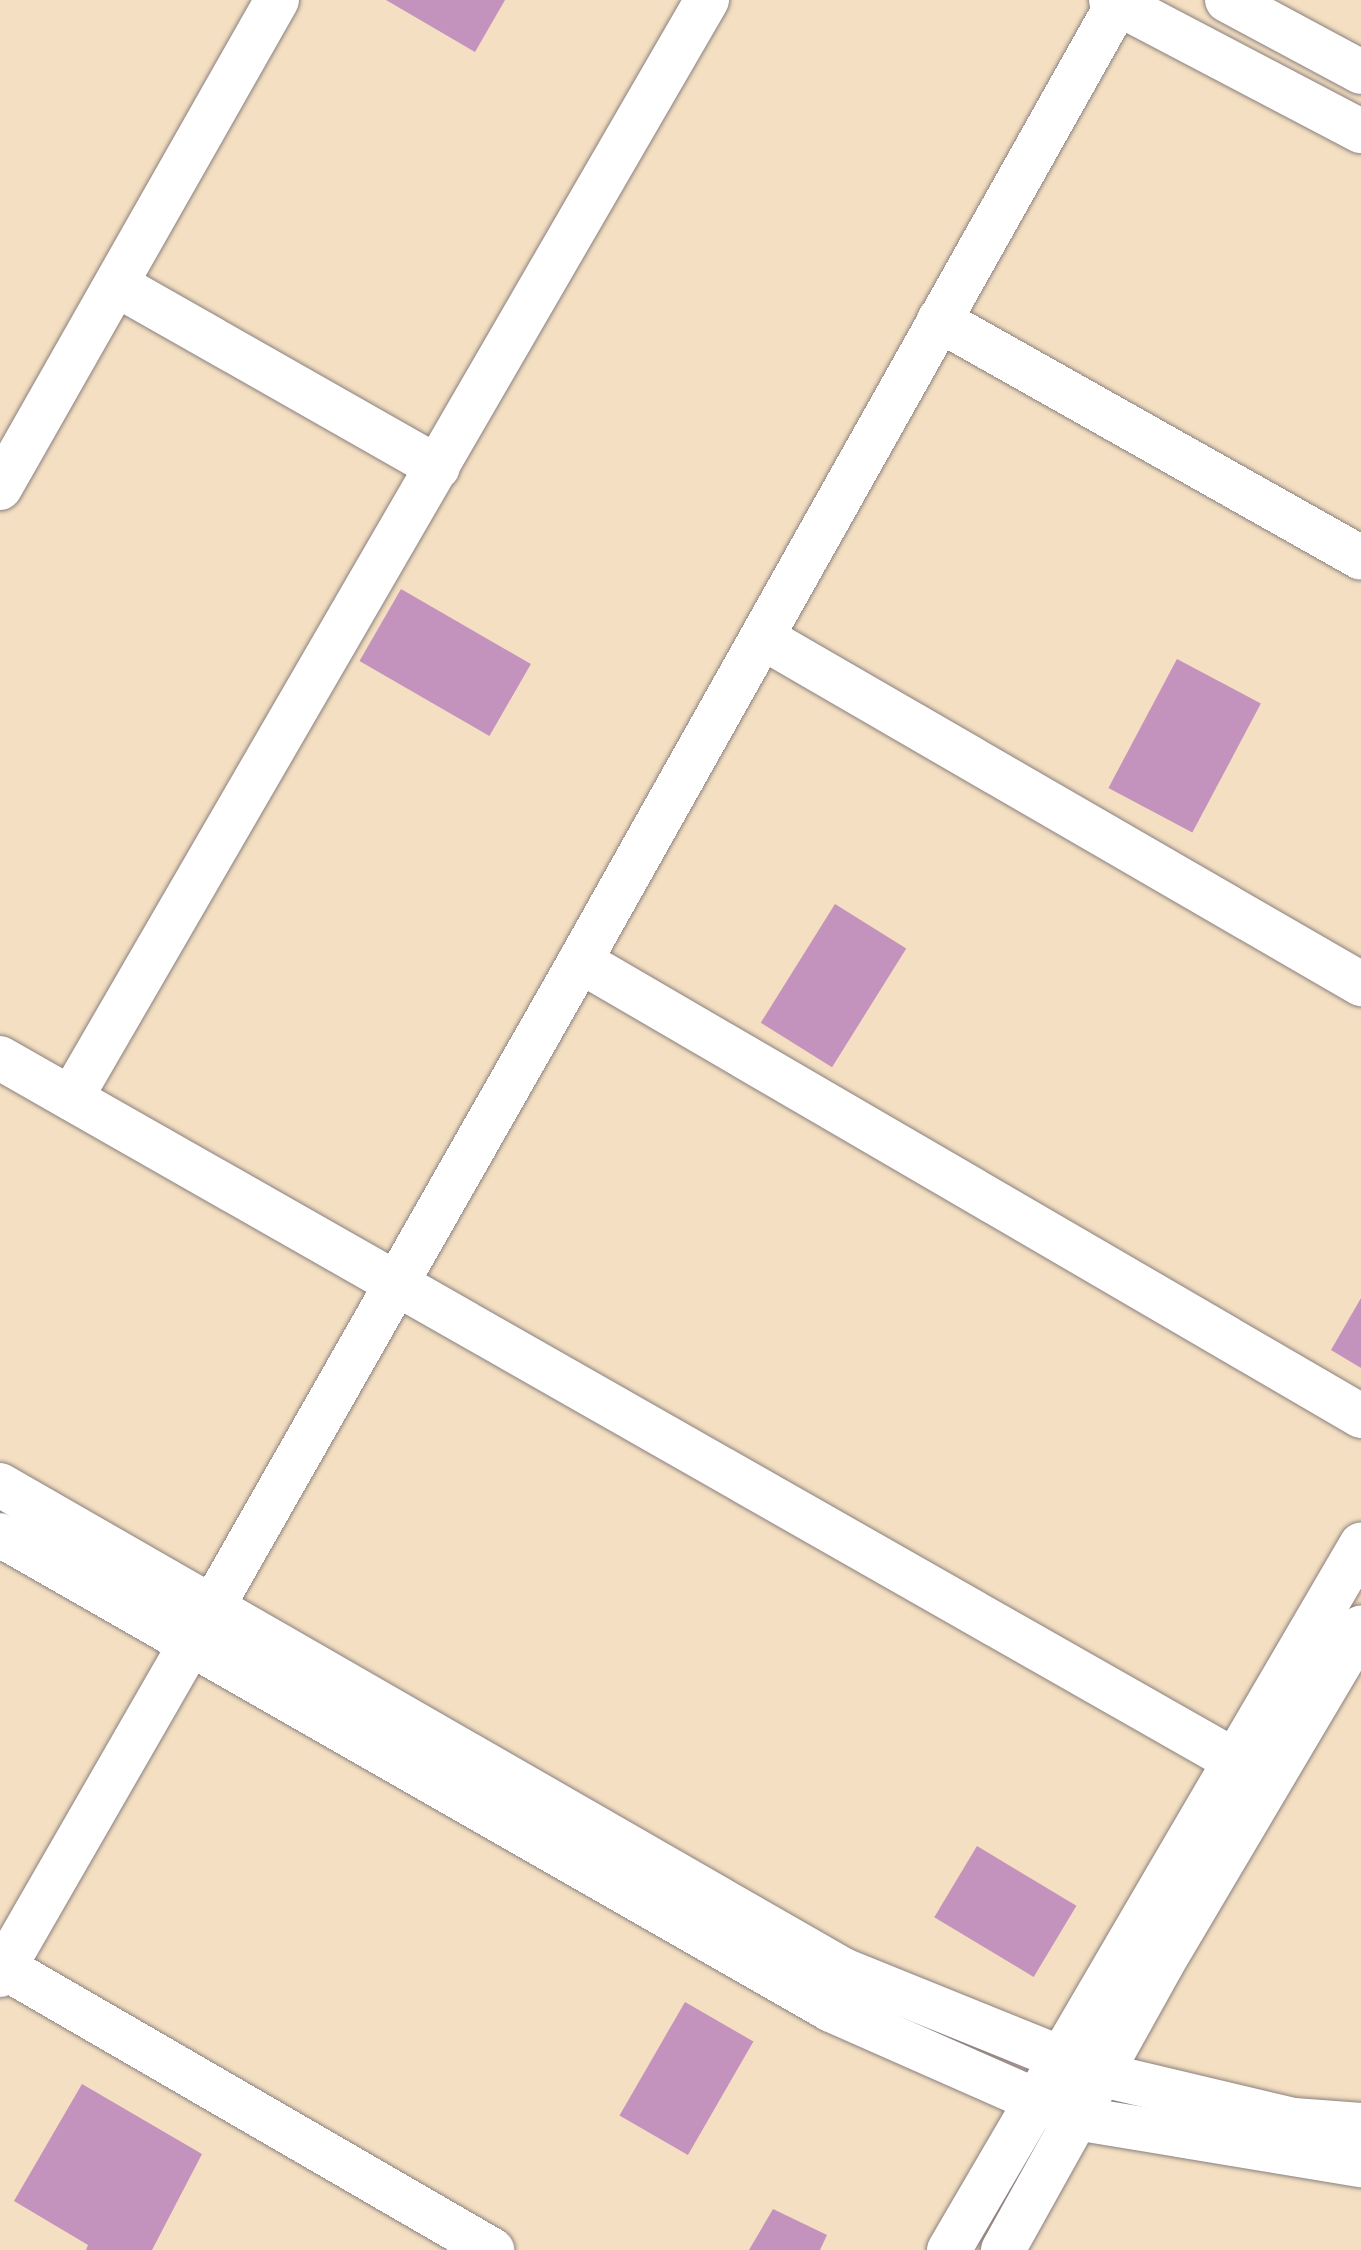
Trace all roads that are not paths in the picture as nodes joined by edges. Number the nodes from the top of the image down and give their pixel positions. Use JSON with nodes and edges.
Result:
{"nodes":[{"id":1,"x":277,"y":0,"type":"edge"},
{"id":2,"x":707,"y":0,"type":"edge"},
{"id":3,"x":1227,"y":0,"type":"edge"},
{"id":4,"x":1115,"y":2,"type":"edge"},
{"id":5,"x":1361,"y":72,"type":"edge"},
{"id":6,"x":1361,"y":131,"type":"edge"},
{"id":7,"x":117,"y":285,"type":"junction"},
{"id":8,"x":939,"y":320,"type":"junction"},
{"id":9,"x":438,"y":467,"type":"junction"},
{"id":10,"x":0,"y":488,"type":"edge"},
{"id":11,"x":1361,"y":558,"type":"edge"},
{"id":12,"x":765,"y":639,"type":"junction"},
{"id":13,"x":580,"y":961,"type":"junction"},
{"id":14,"x":1361,"y":984,"type":"edge"},
{"id":15,"x":0,"y":1058,"type":"edge"},
{"id":16,"x":71,"y":1098,"type":"junction"},
{"id":17,"x":398,"y":1280,"type":"junction"},
{"id":18,"x":1361,"y":1416,"type":"edge"},
{"id":19,"x":0,"y":1485,"type":"edge"},
{"id":20,"x":0,"y":1535,"type":"edge"},
{"id":21,"x":1361,"y":1545,"type":"edge"},
{"id":22,"x":213,"y":1606,"type":"junction"},
{"id":23,"x":1361,"y":1628,"type":"edge"},
{"id":24,"x":191,"y":1643,"type":"junction"},
{"id":25,"x":1235,"y":1761,"type":"junction"},
{"id":26,"x":1,"y":1970,"type":"edge"},
{"id":27,"x":1058,"y":2057,"type":"junction"},
{"id":28,"x":1103,"y":2075,"type":"junction"},
{"id":29,"x":1033,"y":2099,"type":"junction"},
{"id":30,"x":1076,"y":2118,"type":"junction"},
{"id":31,"x":1361,"y":2125,"type":"edge"},
{"id":32,"x":1361,"y":2165,"type":"edge"},
{"id":33,"x":492,"y":2250,"type":"edge"},
{"id":34,"x":949,"y":2250,"type":"edge"},
{"id":35,"x":1003,"y":2250,"type":"edge"}],
"edges":[{"from":1,"to":7,"type":"street"},
{"from":2,"to":9,"type":"street"},
{"from":3,"to":5,"type":"street"},
{"from":4,"to":6,"type":"street"},
{"from":4,"to":8,"type":"street"},
{"from":7,"to":9,"type":"street"},
{"from":7,"to":10,"type":"street"},
{"from":8,"to":11,"type":"street"},
{"from":8,"to":12,"type":"street"},
{"from":9,"to":16,"type":"street"},
{"from":12,"to":13,"type":"street"},
{"from":12,"to":14,"type":"street"},
{"from":13,"to":17,"type":"street"},
{"from":13,"to":18,"type":"street"},
{"from":15,"to":16,"type":"street"},
{"from":16,"to":17,"type":"street"},
{"from":17,"to":22,"type":"street"},
{"from":17,"to":25,"type":"street"},
{"from":19,"to":22,"type":"street"},
{"from":20,"to":24,"type":"street"},
{"from":21,"to":25,"type":"street"},
{"from":22,"to":27,"type":"street"},
{"from":23,"to":28,"type":"street"},
{"from":24,"to":26,"type":"street"},
{"from":24,"to":29,"type":"street"},
{"from":25,"to":27,"type":"street"},
{"from":26,"to":33,"type":"street"},
{"from":27,"to":28,"type":"street"},
{"from":27,"to":29,"type":"street"},
{"from":28,"to":30,"type":"street"},
{"from":28,"to":31,"type":"street"},
{"from":29,"to":30,"type":"street"},
{"from":29,"to":34,"type":"street"},
{"from":30,"to":32,"type":"street"},
{"from":30,"to":35,"type":"street"}]}
